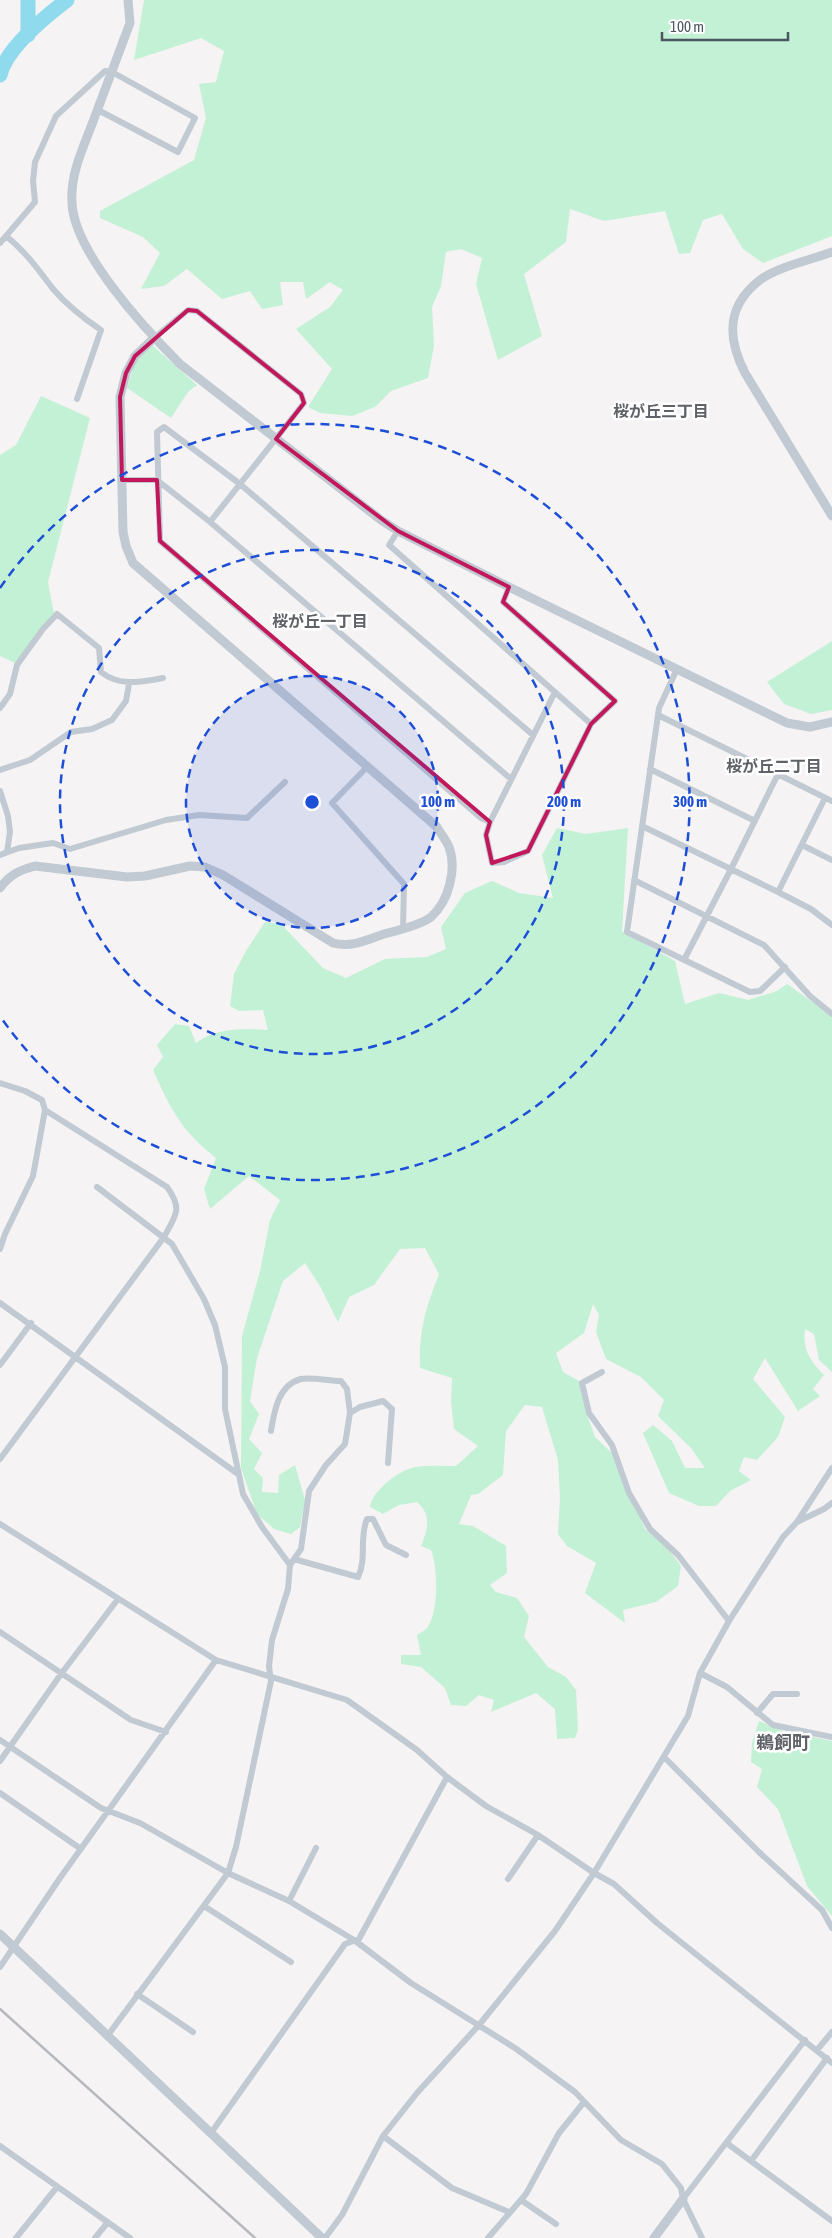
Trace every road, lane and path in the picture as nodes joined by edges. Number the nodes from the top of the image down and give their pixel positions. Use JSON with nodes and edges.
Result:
{"nodes":[{"id":1,"x":128,"y":0,"type":"edge"},
{"id":2,"x":112,"y":72,"type":"junction"},
{"id":3,"x":98,"y":110,"type":"junction"},
{"id":4,"x":6,"y":236,"type":"junction"},
{"id":5,"x":0,"y":243,"type":"edge"},
{"id":6,"x":832,"y":252,"type":"edge"},
{"id":7,"x":154,"y":338,"type":"junction"},
{"id":8,"x":77,"y":399,"type":"dead end"},
{"id":9,"x":276,"y":439,"type":"junction"},
{"id":10,"x":122,"y":480,"type":"junction"},
{"id":11,"x":157,"y":480,"type":"junction"},
{"id":12,"x":240,"y":484,"type":"junction"},
{"id":13,"x":832,"y":516,"type":"edge"},
{"id":14,"x":210,"y":522,"type":"junction"},
{"id":15,"x":398,"y":531,"type":"junction"},
{"id":16,"x":508,"y":588,"type":"junction"},
{"id":17,"x":677,"y":669,"type":"junction"},
{"id":18,"x":164,"y":678,"type":"dead end"},
{"id":19,"x":129,"y":684,"type":"junction"},
{"id":20,"x":555,"y":692,"type":"junction"},
{"id":21,"x":0,"y":708,"type":"edge"},
{"id":22,"x":658,"y":715,"type":"junction"},
{"id":23,"x":832,"y":722,"type":"edge"},
{"id":24,"x":591,"y":724,"type":"junction"},
{"id":25,"x":533,"y":735,"type":"junction"},
{"id":26,"x":368,"y":766,"type":"junction"},
{"id":27,"x":650,"y":769,"type":"junction"},
{"id":28,"x":0,"y":770,"type":"edge"},
{"id":29,"x":778,"y":774,"type":"junction"},
{"id":30,"x":511,"y":779,"type":"junction"},
{"id":31,"x":285,"y":782,"type":"dead end"},
{"id":32,"x":0,"y":791,"type":"edge"},
{"id":33,"x":825,"y":798,"type":"junction"},
{"id":34,"x":832,"y":802,"type":"edge"},
{"id":35,"x":755,"y":821,"type":"junction"},
{"id":36,"x":490,"y":822,"type":"junction"},
{"id":37,"x":642,"y":826,"type":"junction"},
{"id":38,"x":802,"y":845,"type":"junction"},
{"id":39,"x":7,"y":852,"type":"junction"},
{"id":40,"x":0,"y":855,"type":"edge"},
{"id":41,"x":832,"y":860,"type":"edge"},
{"id":42,"x":732,"y":869,"type":"junction"},
{"id":43,"x":634,"y":880,"type":"junction"},
{"id":44,"x":0,"y":888,"type":"edge"},
{"id":45,"x":778,"y":892,"type":"junction"},
{"id":46,"x":707,"y":916,"type":"junction"},
{"id":47,"x":832,"y":925,"type":"edge"},
{"id":48,"x":403,"y":929,"type":"junction"},
{"id":49,"x":684,"y":960,"type":"junction"},
{"id":50,"x":785,"y":967,"type":"junction"},
{"id":51,"x":832,"y":1014,"type":"edge"},
{"id":52,"x":0,"y":1083,"type":"edge"},
{"id":53,"x":45,"y":1110,"type":"junction"},
{"id":54,"x":97,"y":1187,"type":"dead end"},
{"id":55,"x":2,"y":1233,"type":"edge"},
{"id":56,"x":164,"y":1237,"type":"junction"},
{"id":57,"x":0,"y":1249,"type":"edge"},
{"id":58,"x":0,"y":1303,"type":"edge"},
{"id":59,"x":31,"y":1323,"type":"junction"},
{"id":60,"x":76,"y":1357,"type":"junction"},
{"id":61,"x":0,"y":1365,"type":"edge"},
{"id":62,"x":602,"y":1372,"type":"dead end"},
{"id":63,"x":350,"y":1413,"type":"junction"},
{"id":64,"x":271,"y":1431,"type":"dead end"},
{"id":65,"x":0,"y":1459,"type":"edge"},
{"id":66,"x":388,"y":1463,"type":"dead end"},
{"id":67,"x":832,"y":1468,"type":"edge"},
{"id":68,"x":238,"y":1474,"type":"junction"},
{"id":69,"x":832,"y":1503,"type":"edge"},
{"id":70,"x":797,"y":1522,"type":"junction"},
{"id":71,"x":0,"y":1524,"type":"edge"},
{"id":72,"x":406,"y":1555,"type":"dead end"},
{"id":73,"x":294,"y":1558,"type":"junction"},
{"id":74,"x":290,"y":1565,"type":"junction"},
{"id":75,"x":118,"y":1599,"type":"junction"},
{"id":76,"x":729,"y":1621,"type":"junction"},
{"id":77,"x":0,"y":1632,"type":"edge"},
{"id":78,"x":216,"y":1660,"type":"junction"},
{"id":79,"x":700,"y":1673,"type":"junction"},
{"id":80,"x":61,"y":1674,"type":"junction"},
{"id":81,"x":272,"y":1677,"type":"junction"},
{"id":82,"x":796,"y":1694,"type":"dead end"},
{"id":83,"x":757,"y":1713,"type":"junction"},
{"id":84,"x":166,"y":1732,"type":"junction"},
{"id":85,"x":832,"y":1737,"type":"edge"},
{"id":86,"x":0,"y":1740,"type":"edge"},
{"id":87,"x":10,"y":1747,"type":"junction"},
{"id":88,"x":664,"y":1757,"type":"junction"},
{"id":89,"x":0,"y":1761,"type":"edge"},
{"id":90,"x":447,"y":1777,"type":"junction"},
{"id":91,"x":0,"y":1793,"type":"edge"},
{"id":92,"x":109,"y":1810,"type":"junction"},
{"id":93,"x":538,"y":1835,"type":"junction"},
{"id":94,"x":316,"y":1848,"type":"dead end"},
{"id":95,"x":81,"y":1849,"type":"junction"},
{"id":96,"x":228,"y":1873,"type":"junction"},
{"id":97,"x":594,"y":1873,"type":"junction"},
{"id":98,"x":508,"y":1879,"type":"dead end"},
{"id":99,"x":289,"y":1901,"type":"junction"},
{"id":100,"x":204,"y":1906,"type":"junction"},
{"id":101,"x":832,"y":1928,"type":"edge"},
{"id":102,"x":0,"y":1934,"type":"edge"},
{"id":103,"x":354,"y":1940,"type":"junction"},
{"id":104,"x":14,"y":1947,"type":"junction"},
{"id":105,"x":291,"y":1962,"type":"dead end"},
{"id":106,"x":0,"y":1966,"type":"edge"},
{"id":107,"x":137,"y":1994,"type":"junction"},
{"id":108,"x":478,"y":2025,"type":"junction"},
{"id":109,"x":193,"y":2032,"type":"dead end"},
{"id":110,"x":832,"y":2032,"type":"edge"},
{"id":111,"x":108,"y":2035,"type":"junction"},
{"id":112,"x":805,"y":2040,"type":"junction"},
{"id":113,"x":817,"y":2050,"type":"junction"},
{"id":114,"x":829,"y":2060,"type":"edge"},
{"id":115,"x":584,"y":2102,"type":"junction"},
{"id":116,"x":211,"y":2133,"type":"junction"},
{"id":117,"x":383,"y":2136,"type":"junction"},
{"id":118,"x":728,"y":2144,"type":"junction"},
{"id":119,"x":0,"y":2146,"type":"edge"},
{"id":120,"x":751,"y":2161,"type":"junction"},
{"id":121,"x":57,"y":2187,"type":"junction"},
{"id":122,"x":684,"y":2199,"type":"junction"},
{"id":123,"x":520,"y":2200,"type":"junction"},
{"id":124,"x":509,"y":2212,"type":"junction"},
{"id":125,"x":832,"y":2221,"type":"edge"},
{"id":126,"x":108,"y":2222,"type":"junction"},
{"id":127,"x":556,"y":2224,"type":"dead end"},
{"id":128,"x":490,"y":2237,"type":"edge"},
{"id":129,"x":16,"y":2238,"type":"edge"},
{"id":130,"x":95,"y":2238,"type":"edge"},
{"id":131,"x":130,"y":2238,"type":"edge"},
{"id":132,"x":323,"y":2238,"type":"edge"},
{"id":133,"x":654,"y":2238,"type":"edge"},
{"id":134,"x":702,"y":2238,"type":"edge"}],
"edges":[{"from":1,"to":2,"type":"street"},
{"from":2,"to":3,"type":"street"},
{"from":2,"to":3,"type":"street"},
{"from":2,"to":4,"type":"street"},
{"from":3,"to":7,"type":"street"},
{"from":4,"to":5,"type":"street"},
{"from":4,"to":8,"type":"street"},
{"from":6,"to":13,"type":"street"},
{"from":7,"to":9,"type":"street"},
{"from":7,"to":9,"type":"street"},
{"from":7,"to":10,"type":"street"},
{"from":9,"to":12,"type":"street"},
{"from":9,"to":15,"type":"street"},
{"from":10,"to":11,"type":"street"},
{"from":10,"to":26,"type":"street"},
{"from":11,"to":12,"type":"street"},
{"from":11,"to":14,"type":"street"},
{"from":11,"to":36,"type":"street"},
{"from":12,"to":14,"type":"street"},
{"from":12,"to":25,"type":"street"},
{"from":14,"to":30,"type":"street"},
{"from":15,"to":16,"type":"street"},
{"from":15,"to":20,"type":"street"},
{"from":16,"to":17,"type":"street"},
{"from":16,"to":24,"type":"street"},
{"from":17,"to":22,"type":"street"},
{"from":17,"to":23,"type":"street"},
{"from":18,"to":19,"type":"street"},
{"from":19,"to":21,"type":"street"},
{"from":19,"to":28,"type":"street"},
{"from":20,"to":24,"type":"street"},
{"from":20,"to":25,"type":"street"},
{"from":22,"to":27,"type":"street"},
{"from":22,"to":29,"type":"street"},
{"from":24,"to":36,"type":"street"},
{"from":25,"to":30,"type":"street"},
{"from":26,"to":48,"type":"street"},
{"from":26,"to":48,"type":"street"},
{"from":27,"to":35,"type":"street"},
{"from":27,"to":37,"type":"street"},
{"from":29,"to":33,"type":"street"},
{"from":29,"to":35,"type":"street"},
{"from":30,"to":36,"type":"street"},
{"from":31,"to":39,"type":"street"},
{"from":32,"to":39,"type":"street"},
{"from":33,"to":34,"type":"street"},
{"from":33,"to":38,"type":"street"},
{"from":35,"to":42,"type":"street"},
{"from":37,"to":42,"type":"street"},
{"from":37,"to":43,"type":"street"},
{"from":38,"to":41,"type":"street"},
{"from":38,"to":45,"type":"street"},
{"from":39,"to":40,"type":"street"},
{"from":42,"to":45,"type":"street"},
{"from":42,"to":46,"type":"street"},
{"from":43,"to":46,"type":"street"},
{"from":43,"to":49,"type":"street"},
{"from":44,"to":48,"type":"street"},
{"from":45,"to":47,"type":"street"},
{"from":46,"to":49,"type":"street"},
{"from":46,"to":50,"type":"street"},
{"from":49,"to":50,"type":"street"},
{"from":50,"to":51,"type":"street"},
{"from":52,"to":53,"type":"street"},
{"from":53,"to":55,"type":"street"},
{"from":53,"to":56,"type":"street"},
{"from":54,"to":56,"type":"street"},
{"from":55,"to":57,"type":"street"},
{"from":56,"to":60,"type":"street"},
{"from":56,"to":68,"type":"street"},
{"from":58,"to":59,"type":"street"},
{"from":59,"to":60,"type":"street"},
{"from":59,"to":61,"type":"street"},
{"from":60,"to":65,"type":"street"},
{"from":60,"to":68,"type":"street"},
{"from":62,"to":76,"type":"street"},
{"from":63,"to":64,"type":"street"},
{"from":63,"to":66,"type":"street"},
{"from":63,"to":73,"type":"street"},
{"from":67,"to":70,"type":"street"},
{"from":68,"to":74,"type":"street"},
{"from":69,"to":70,"type":"street"},
{"from":70,"to":76,"type":"street"},
{"from":71,"to":75,"type":"street"},
{"from":72,"to":73,"type":"street"},
{"from":73,"to":74,"type":"street"},
{"from":74,"to":81,"type":"street"},
{"from":75,"to":78,"type":"street"},
{"from":75,"to":80,"type":"street"},
{"from":76,"to":79,"type":"street"},
{"from":77,"to":80,"type":"street"},
{"from":78,"to":81,"type":"street"},
{"from":78,"to":84,"type":"street"},
{"from":79,"to":83,"type":"street"},
{"from":79,"to":88,"type":"street"},
{"from":80,"to":84,"type":"street"},
{"from":80,"to":87,"type":"street"},
{"from":81,"to":90,"type":"street"},
{"from":81,"to":96,"type":"street"},
{"from":82,"to":83,"type":"street"},
{"from":83,"to":85,"type":"street"},
{"from":84,"to":92,"type":"street"},
{"from":86,"to":87,"type":"street"},
{"from":87,"to":89,"type":"street"},
{"from":87,"to":92,"type":"street"},
{"from":88,"to":97,"type":"street"},
{"from":88,"to":101,"type":"street"},
{"from":90,"to":93,"type":"street"},
{"from":90,"to":103,"type":"street"},
{"from":91,"to":95,"type":"street"},
{"from":92,"to":95,"type":"street"},
{"from":92,"to":96,"type":"street"},
{"from":93,"to":97,"type":"street"},
{"from":93,"to":98,"type":"street"},
{"from":94,"to":99,"type":"street"},
{"from":95,"to":104,"type":"street"},
{"from":96,"to":99,"type":"street"},
{"from":96,"to":100,"type":"street"},
{"from":97,"to":108,"type":"street"},
{"from":97,"to":112,"type":"street"},
{"from":99,"to":103,"type":"street"},
{"from":100,"to":105,"type":"street"},
{"from":100,"to":107,"type":"street"},
{"from":102,"to":104,"type":"street"},
{"from":103,"to":108,"type":"street"},
{"from":103,"to":116,"type":"street"},
{"from":104,"to":106,"type":"street"},
{"from":104,"to":111,"type":"street"},
{"from":107,"to":109,"type":"street"},
{"from":107,"to":111,"type":"street"},
{"from":108,"to":115,"type":"street"},
{"from":108,"to":117,"type":"street"},
{"from":110,"to":113,"type":"street"},
{"from":111,"to":116,"type":"street"},
{"from":112,"to":113,"type":"street"},
{"from":112,"to":118,"type":"street"},
{"from":113,"to":114,"type":"street"},
{"from":114,"to":120,"type":"street"},
{"from":115,"to":122,"type":"street"},
{"from":115,"to":123,"type":"street"},
{"from":116,"to":132,"type":"street"},
{"from":117,"to":124,"type":"street"},
{"from":117,"to":132,"type":"street"},
{"from":118,"to":120,"type":"street"},
{"from":118,"to":122,"type":"street"},
{"from":119,"to":121,"type":"street"},
{"from":120,"to":125,"type":"street"},
{"from":121,"to":126,"type":"street"},
{"from":121,"to":129,"type":"street"},
{"from":122,"to":133,"type":"street"},
{"from":122,"to":134,"type":"street"},
{"from":123,"to":124,"type":"street"},
{"from":123,"to":127,"type":"street"},
{"from":124,"to":128,"type":"street"},
{"from":126,"to":130,"type":"street"},
{"from":126,"to":131,"type":"street"}]}
